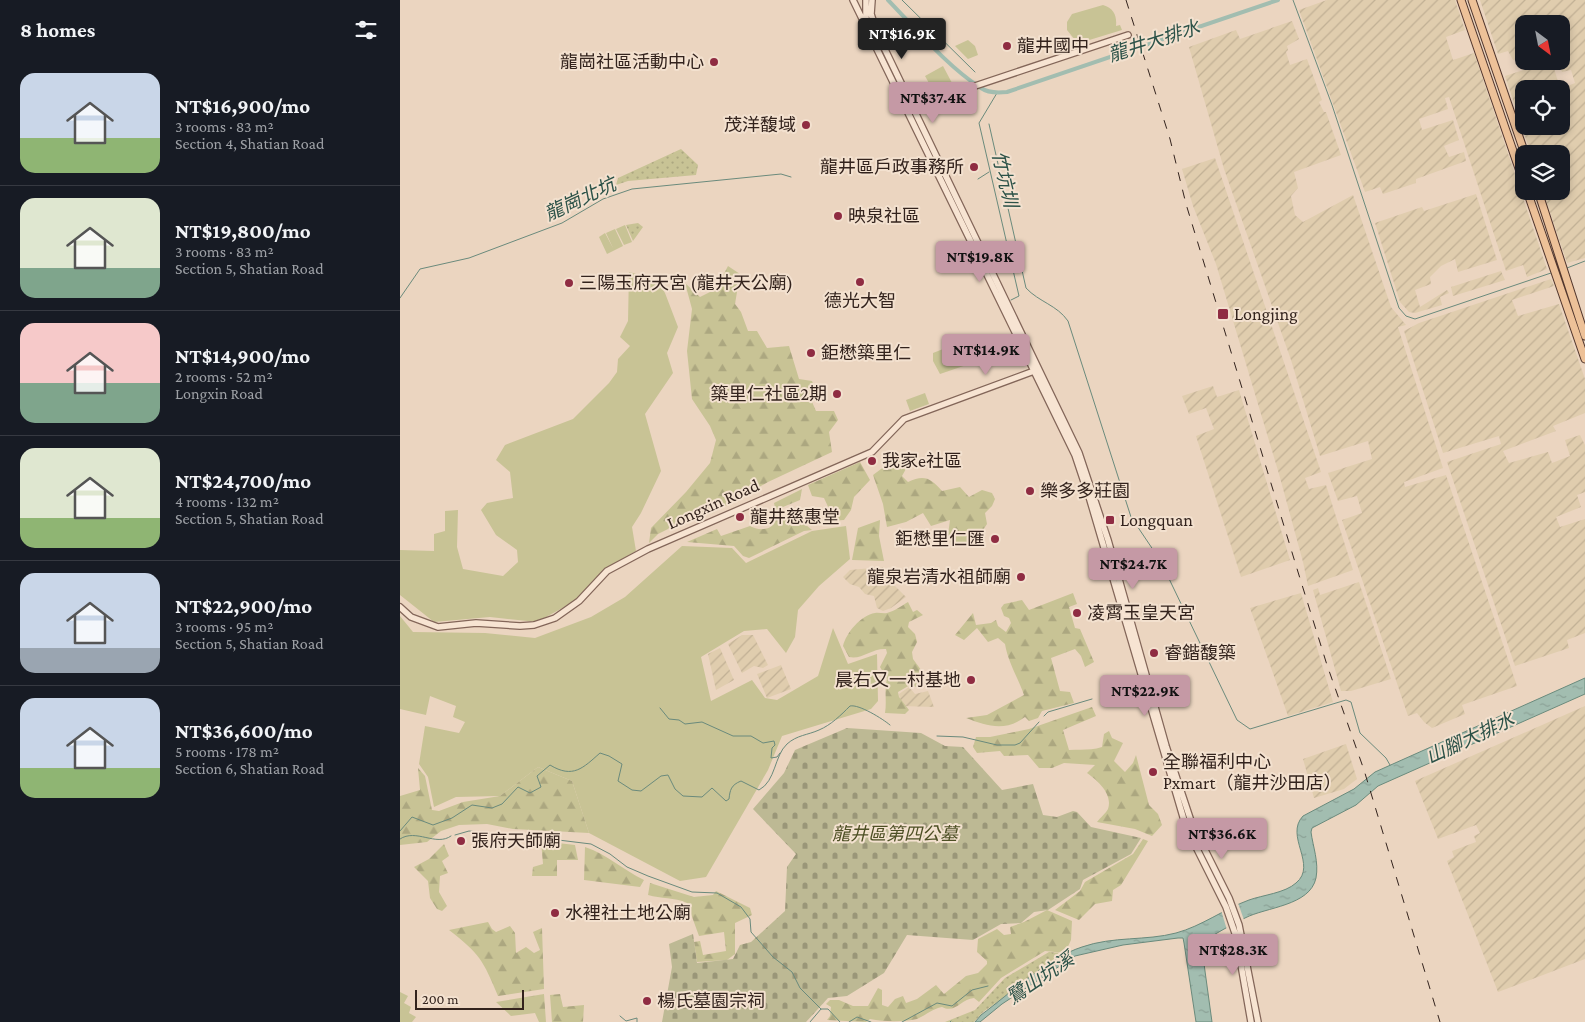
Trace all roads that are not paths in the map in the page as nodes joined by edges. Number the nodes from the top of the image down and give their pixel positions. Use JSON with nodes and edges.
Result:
{"nodes":[{"id":1,"x":853,"y":0,"type":"edge"},
{"id":2,"x":1461,"y":0,"type":"edge"},
{"id":3,"x":1472,"y":0,"type":"edge"},
{"id":4,"x":869,"y":1,"type":"edge"},
{"id":5,"x":866,"y":22,"type":"junction"},
{"id":6,"x":873,"y":22,"type":"junction"},
{"id":7,"x":1128,"y":35,"type":"dead end"},
{"id":8,"x":911,"y":108,"type":"junction"},
{"id":9,"x":1522,"y":145,"type":"edge"},
{"id":10,"x":1515,"y":157,"type":"edge"},
{"id":11,"x":938,"y":166,"type":"junction"},
{"id":12,"x":1530,"y":200,"type":"edge"},
{"id":13,"x":1541,"y":200,"type":"edge"},
{"id":14,"x":1585,"y":336,"type":"edge"},
{"id":15,"x":1585,"y":359,"type":"edge"},
{"id":16,"x":1036,"y":371,"type":"junction"},
{"id":17,"x":1078,"y":456,"type":"junction"},
{"id":18,"x":1109,"y":543,"type":"junction"},
{"id":19,"x":1102,"y":545,"type":"junction"},
{"id":20,"x":400,"y":607,"type":"edge"},
{"id":21,"x":1127,"y":622,"type":"junction"},
{"id":22,"x":1145,"y":691,"type":"junction"},
{"id":23,"x":1158,"y":714,"type":"junction"},
{"id":24,"x":1154,"y":724,"type":"junction"},
{"id":25,"x":1166,"y":746,"type":"junction"},
{"id":26,"x":1189,"y":826,"type":"junction"},
{"id":27,"x":1235,"y":925,"type":"junction"},
{"id":28,"x":1251,"y":1022,"type":"edge"},
{"id":29,"x":1258,"y":1022,"type":"edge"}],
"edges":[{"from":1,"to":5,"type":"street"},
{"from":2,"to":10,"type":"main road"},
{"from":3,"to":9,"type":"main road"},
{"from":4,"to":5,"type":"street"},
{"from":4,"to":6,"type":"street"},
{"from":5,"to":6,"type":"street"},
{"from":5,"to":8,"type":"street"},
{"from":6,"to":8,"type":"street"},
{"from":7,"to":8,"type":"street"},
{"from":8,"to":11,"type":"street"},
{"from":11,"to":16,"type":"street"},
{"from":11,"to":16,"type":"street"},
{"from":12,"to":15,"type":"main road"},
{"from":13,"to":14,"type":"main road"},
{"from":16,"to":17,"type":"street"},
{"from":16,"to":20,"type":"street","name":"Longxin Road"},
{"from":17,"to":18,"type":"street"},
{"from":17,"to":19,"type":"street"},
{"from":18,"to":19,"type":"street"},
{"from":18,"to":21,"type":"street"},
{"from":19,"to":21,"type":"street"},
{"from":21,"to":22,"type":"street"},
{"from":21,"to":23,"type":"street"},
{"from":22,"to":23,"type":"street"},
{"from":22,"to":24,"type":"street"},
{"from":23,"to":25,"type":"street"},
{"from":24,"to":25,"type":"street"},
{"from":24,"to":26,"type":"street"},
{"from":25,"to":26,"type":"street"},
{"from":26,"to":27,"type":"street"},
{"from":27,"to":28,"type":"street"},
{"from":27,"to":29,"type":"street"}]}
